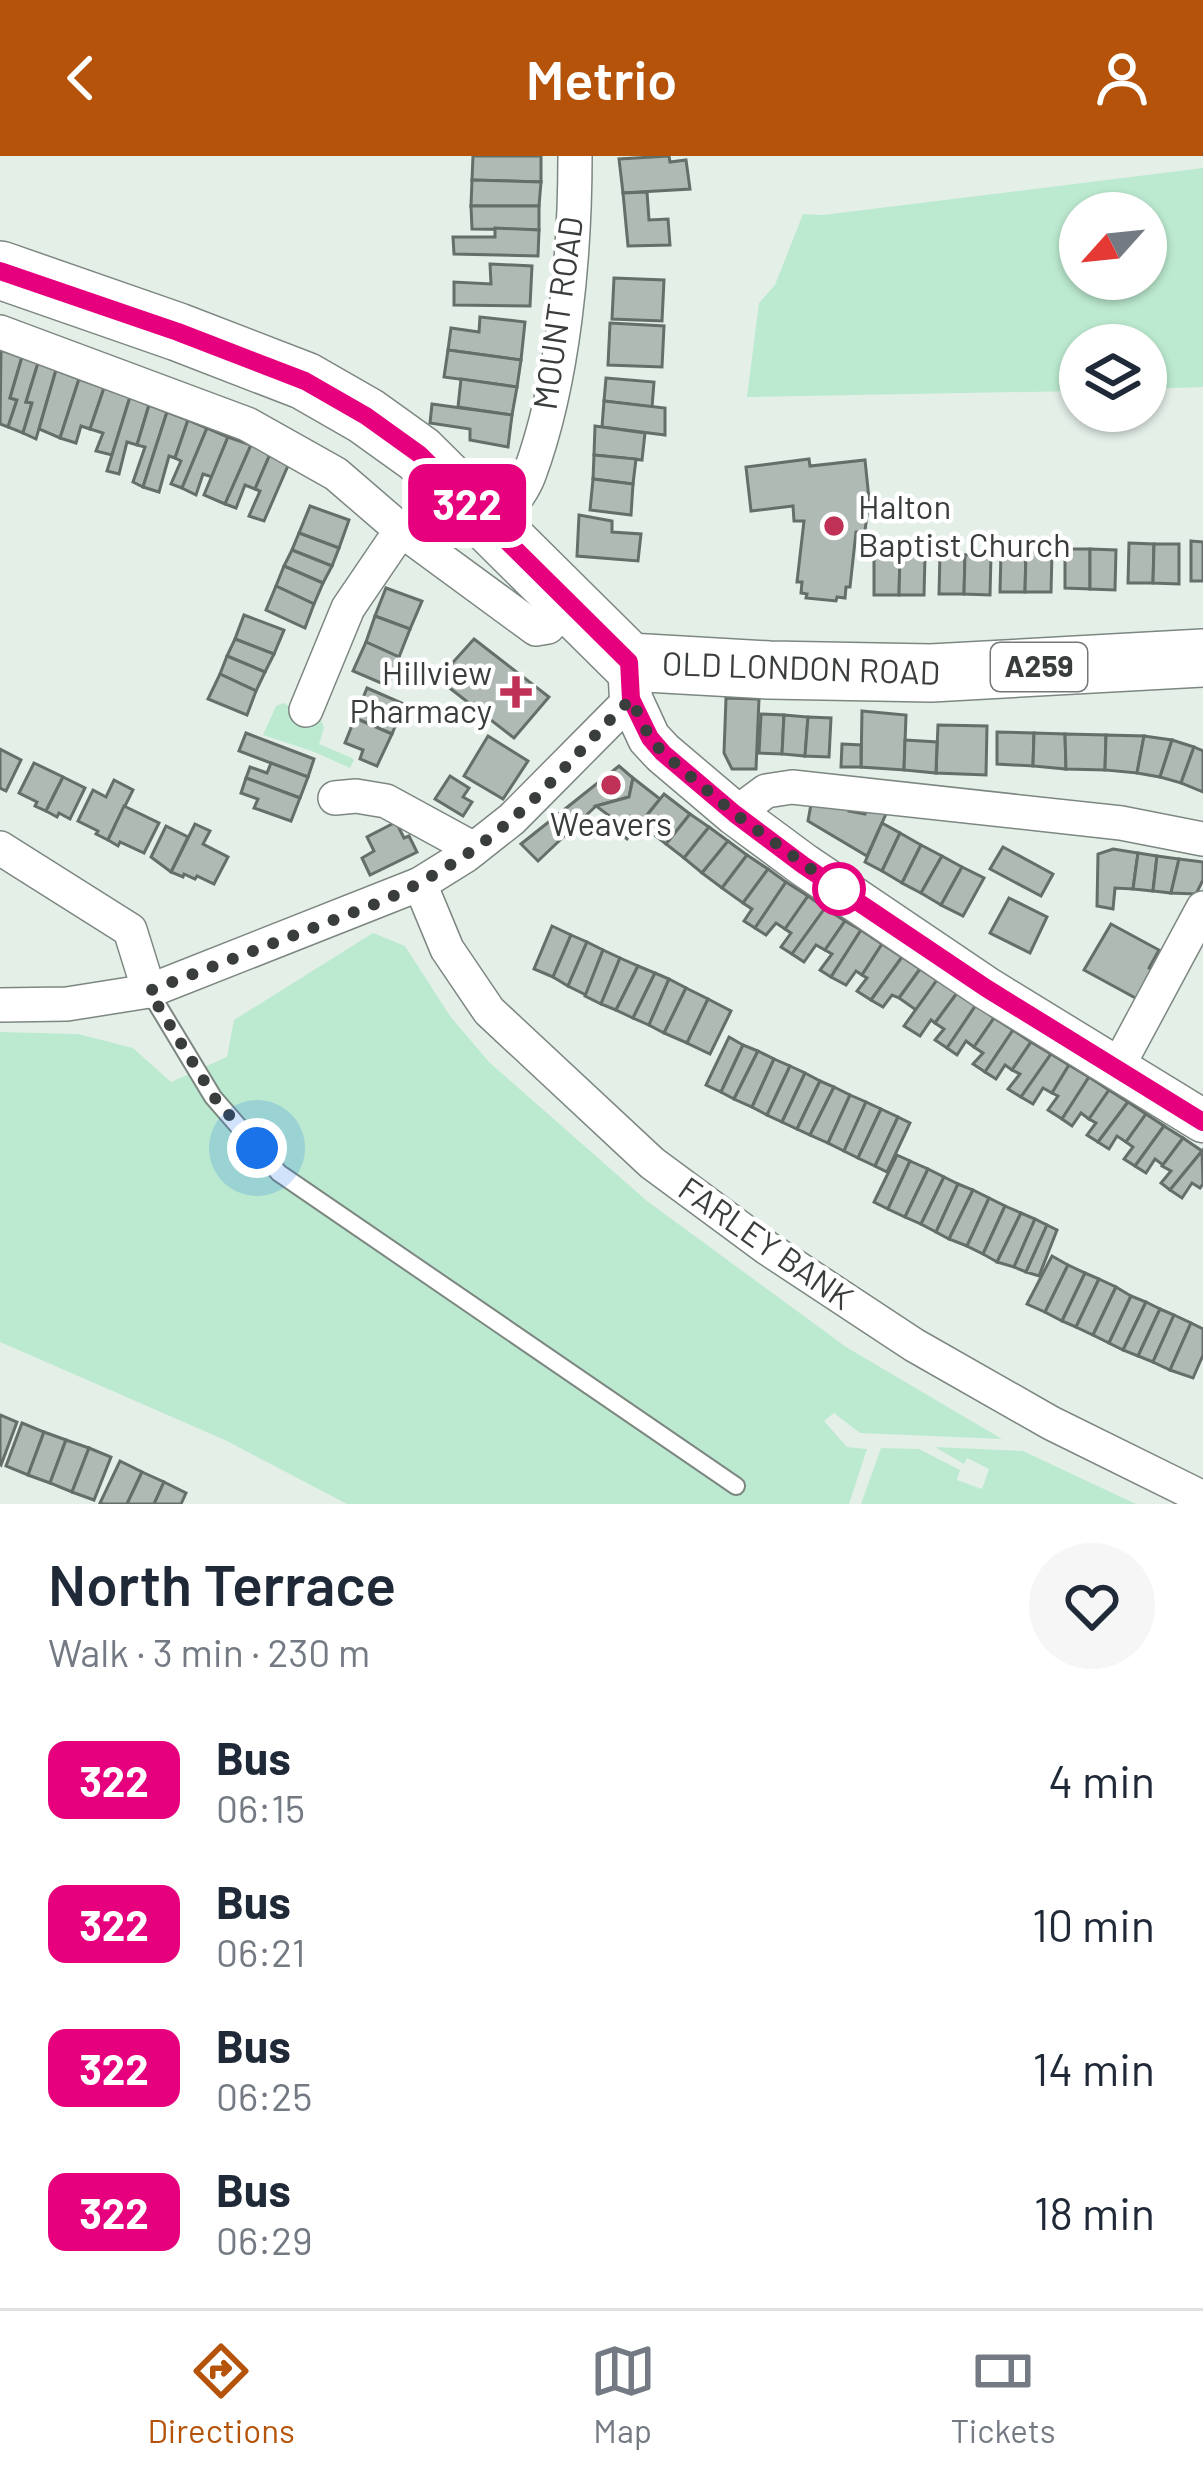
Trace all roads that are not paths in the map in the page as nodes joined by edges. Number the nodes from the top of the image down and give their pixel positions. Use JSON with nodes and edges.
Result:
{"nodes":[{"id":1,"x":575,"y":156,"type":"edge"},
{"id":2,"x":0,"y":270,"type":"edge"},
{"id":3,"x":0,"y":332,"type":"edge"},
{"id":4,"x":493,"y":529,"type":"junction"},
{"id":5,"x":400,"y":530,"type":"junction"},
{"id":6,"x":567,"y":601,"type":"junction"},
{"id":7,"x":1203,"y":658,"type":"edge"},
{"id":8,"x":630,"y":681,"type":"junction"},
{"id":9,"x":306,"y":710,"type":"dead end"},
{"id":10,"x":335,"y":798,"type":"dead end"},
{"id":11,"x":735,"y":814,"type":"junction"},
{"id":12,"x":1203,"y":839,"type":"edge"},
{"id":13,"x":0,"y":848,"type":"edge"},
{"id":14,"x":474,"y":850,"type":"junction"},
{"id":15,"x":420,"y":884,"type":"junction"},
{"id":16,"x":1203,"y":908,"type":"edge"},
{"id":17,"x":149,"y":991,"type":"junction"},
{"id":18,"x":0,"y":1005,"type":"edge"},
{"id":19,"x":1117,"y":1068,"type":"junction"},
{"id":20,"x":1203,"y":1121,"type":"edge"},
{"id":21,"x":736,"y":1486,"type":"dead end"},
{"id":22,"x":1203,"y":1498,"type":"edge"}],
"edges":[{"from":1,"to":4,"type":"street","name":"MOUNT ROAD"},
{"from":2,"to":4,"type":"highway","name":"OLD LONDON ROAD"},
{"from":3,"to":5,"type":"street"},
{"from":4,"to":6,"type":"highway","name":"OLD LONDON ROAD"},
{"from":5,"to":6,"type":"street"},
{"from":5,"to":9,"type":"street"},
{"from":6,"to":8,"type":"highway","name":"OLD LONDON ROAD"},
{"from":7,"to":8,"type":"highway","name":"OLD LONDON ROAD","number":"A259"},
{"from":8,"to":11,"type":"street"},
{"from":8,"to":14,"type":"street"},
{"from":10,"to":14,"type":"street"},
{"from":11,"to":12,"type":"street"},
{"from":11,"to":19,"type":"street"},
{"from":13,"to":17,"type":"street"},
{"from":14,"to":15,"type":"street"},
{"from":15,"to":17,"type":"street"},
{"from":15,"to":22,"type":"street","name":"FARLEY BANK"},
{"from":16,"to":19,"type":"street"},
{"from":17,"to":18,"type":"street"},
{"from":17,"to":21,"type":"lane"},
{"from":19,"to":20,"type":"street"}]}
